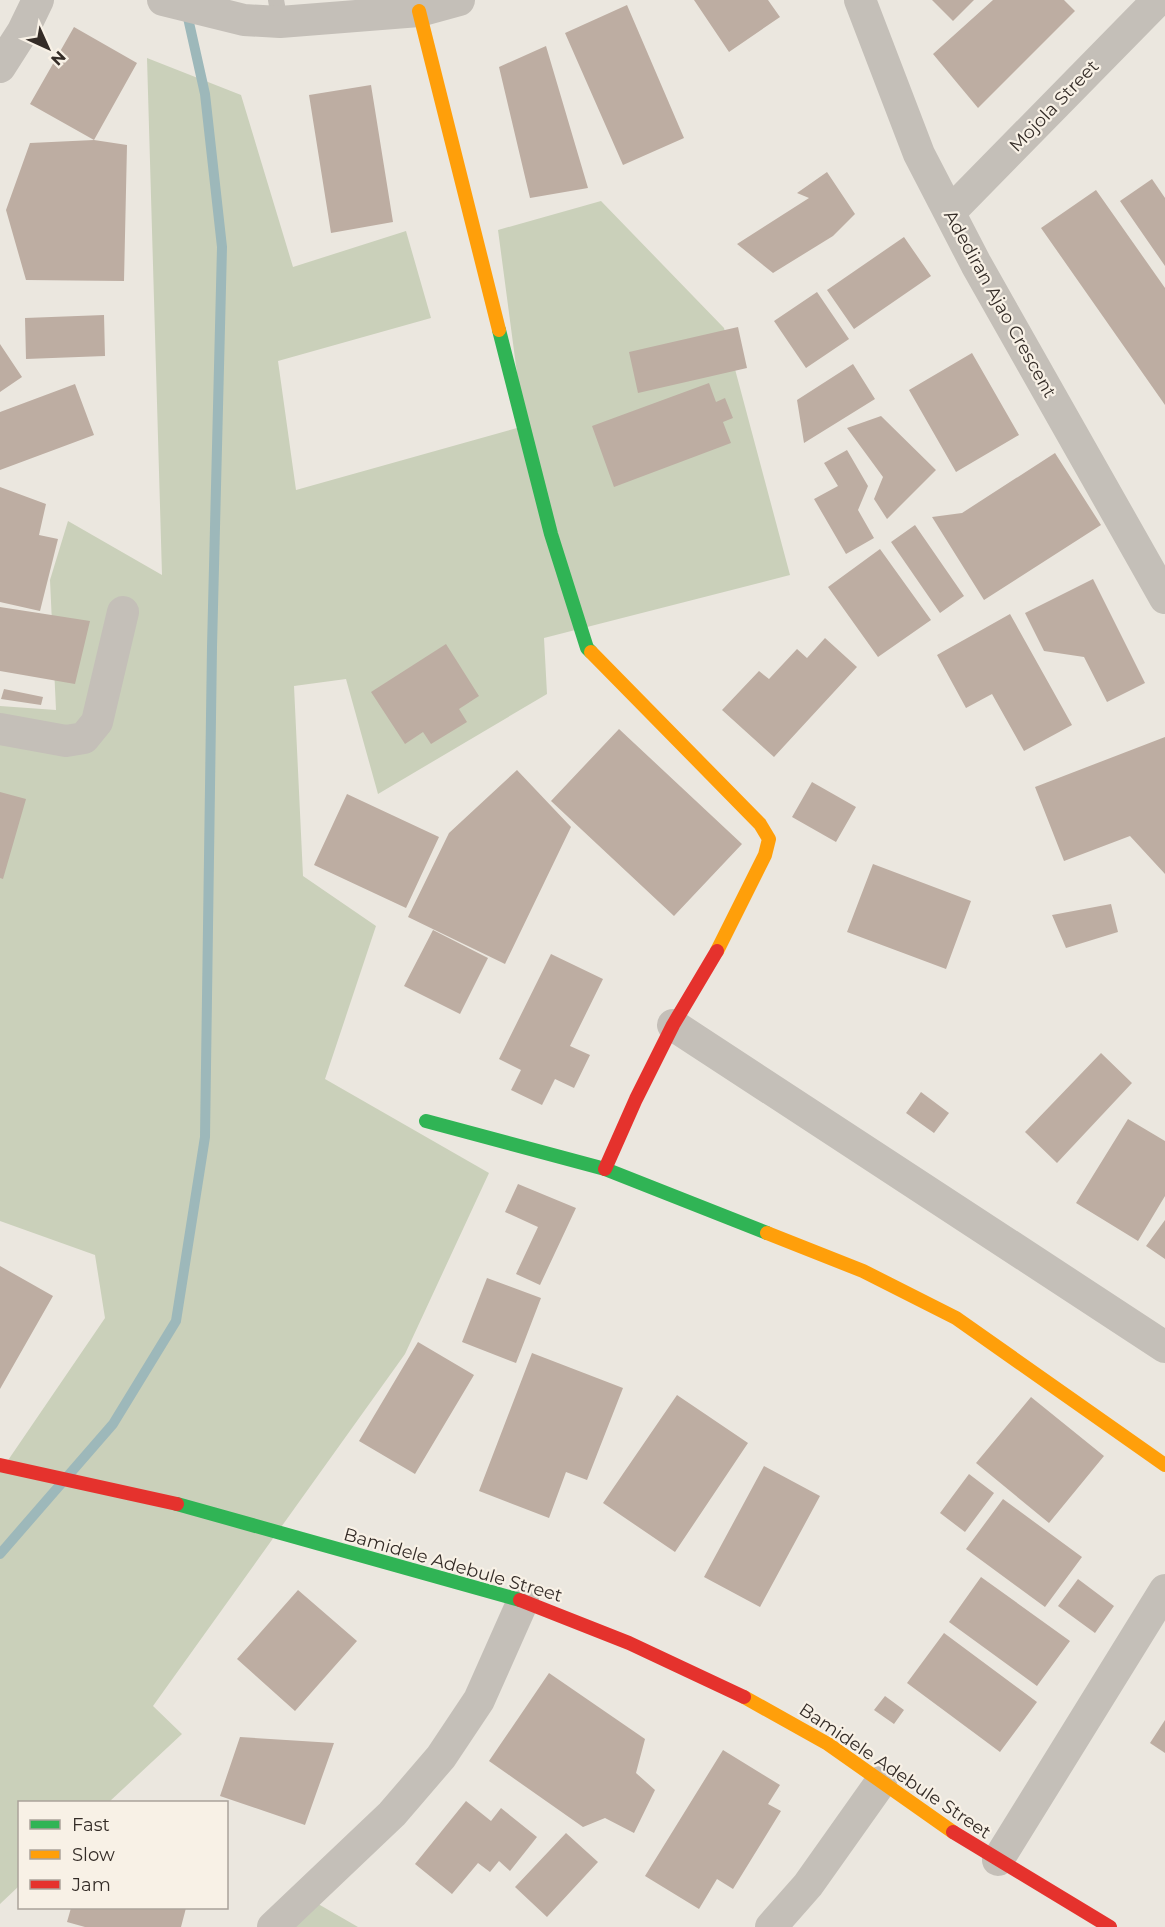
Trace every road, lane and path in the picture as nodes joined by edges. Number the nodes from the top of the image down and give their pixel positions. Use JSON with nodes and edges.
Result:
{"nodes":[{"id":1,"x":38,"y":0,"type":"edge"},
{"id":2,"x":163,"y":0,"type":"edge"},
{"id":3,"x":459,"y":0,"type":"edge"},
{"id":4,"x":860,"y":0,"type":"edge"},
{"id":5,"x":1158,"y":0,"type":"edge"},
{"id":6,"x":278,"y":11,"type":"edge"},
{"id":7,"x":419,"y":11,"type":"junction"},
{"id":8,"x":0,"y":67,"type":"edge"},
{"id":9,"x":950,"y":213,"type":"junction"},
{"id":10,"x":1165,"y":598,"type":"edge"},
{"id":11,"x":123,"y":612,"type":"dead end"},
{"id":12,"x":0,"y":729,"type":"edge"},
{"id":13,"x":673,"y":1025,"type":"junction"},
{"id":14,"x":426,"y":1121,"type":"dead end"},
{"id":15,"x":605,"y":1169,"type":"junction"},
{"id":16,"x":1165,"y":1347,"type":"edge"},
{"id":17,"x":0,"y":1465,"type":"edge"},
{"id":18,"x":1165,"y":1465,"type":"edge"},
{"id":19,"x":1165,"y":1590,"type":"edge"},
{"id":20,"x":523,"y":1600,"type":"junction"},
{"id":21,"x":881,"y":1782,"type":"junction"},
{"id":22,"x":998,"y":1860,"type":"junction"},
{"id":23,"x":273,"y":1927,"type":"edge"},
{"id":24,"x":771,"y":1927,"type":"edge"},
{"id":25,"x":1110,"y":1927,"type":"edge"}],
"edges":[{"from":1,"to":8,"type":"street"},
{"from":2,"to":6,"type":"street"},
{"from":3,"to":7,"type":"street"},
{"from":4,"to":9,"type":"street","name":"Adediran Ajao Crescent"},
{"from":5,"to":9,"type":"street","name":"Mojola Street"},
{"from":6,"to":7,"type":"street"},
{"from":7,"to":13,"type":"street"},
{"from":9,"to":10,"type":"street","name":"Adediran Ajao Crescent"},
{"from":11,"to":12,"type":"street"},
{"from":13,"to":15,"type":"street"},
{"from":13,"to":16,"type":"street"},
{"from":14,"to":15,"type":"street"},
{"from":15,"to":18,"type":"street"},
{"from":17,"to":20,"type":"street","name":"Bamidele Adebule Street"},
{"from":19,"to":22,"type":"street"},
{"from":20,"to":21,"type":"street","name":"Bamidele Adebule Street"},
{"from":20,"to":23,"type":"street"},
{"from":21,"to":22,"type":"street","name":"Bamidele Adebule Street"},
{"from":21,"to":24,"type":"street"},
{"from":22,"to":25,"type":"street","name":"Bamidele Adebule Street"}]}
